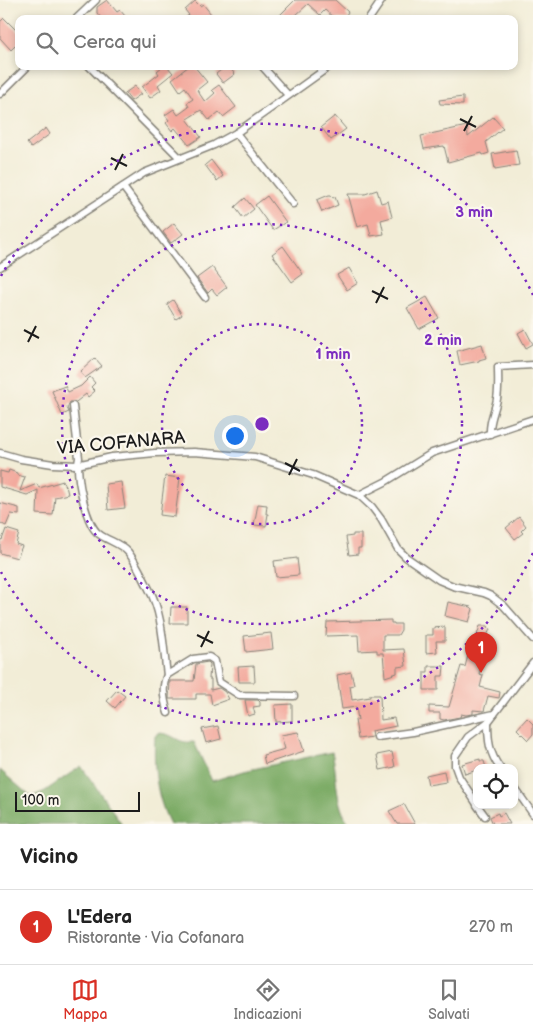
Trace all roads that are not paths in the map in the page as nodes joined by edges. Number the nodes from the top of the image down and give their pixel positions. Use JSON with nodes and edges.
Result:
{"nodes":[{"id":1,"x":96,"y":0,"type":"edge"},
{"id":2,"x":382,"y":0,"type":"edge"},
{"id":3,"x":80,"y":15,"type":"edge"},
{"id":4,"x":372,"y":15,"type":"edge"},
{"id":5,"x":24,"y":70,"type":"edge"},
{"id":6,"x":93,"y":70,"type":"edge"},
{"id":7,"x":266,"y":70,"type":"edge"},
{"id":8,"x":324,"y":70,"type":"edge"},
{"id":9,"x":0,"y":94,"type":"edge"},
{"id":10,"x":288,"y":95,"type":"junction"},
{"id":11,"x":236,"y":133,"type":"junction"},
{"id":12,"x":180,"y":158,"type":"junction"},
{"id":13,"x":123,"y":187,"type":"junction"},
{"id":14,"x":293,"y":204,"type":"dead end"},
{"id":15,"x":0,"y":267,"type":"edge"},
{"id":16,"x":205,"y":297,"type":"dead end"},
{"id":17,"x":533,"y":365,"type":"edge"},
{"id":18,"x":73,"y":406,"type":"dead end"},
{"id":19,"x":533,"y":419,"type":"edge"},
{"id":20,"x":490,"y":434,"type":"junction"},
{"id":21,"x":0,"y":453,"type":"edge"},
{"id":22,"x":77,"y":465,"type":"junction"},
{"id":23,"x":359,"y":495,"type":"junction"},
{"id":24,"x":533,"y":639,"type":"edge"},
{"id":25,"x":533,"y":663,"type":"edge"},
{"id":26,"x":167,"y":675,"type":"junction"},
{"id":27,"x":294,"y":696,"type":"dead end"},
{"id":28,"x":168,"y":713,"type":"dead end"},
{"id":29,"x":494,"y":714,"type":"junction"},
{"id":30,"x":488,"y":722,"type":"junction"},
{"id":31,"x":377,"y":737,"type":"dead end"},
{"id":32,"x":497,"y":764,"type":"edge"},
{"id":33,"x":518,"y":793,"type":"edge"},
{"id":34,"x":473,"y":799,"type":"edge"},
{"id":35,"x":480,"y":809,"type":"edge"},
{"id":36,"x":533,"y":814,"type":"edge"},
{"id":37,"x":485,"y":816,"type":"dead end"}],
"edges":[{"from":1,"to":3,"type":"street"},
{"from":2,"to":4,"type":"street"},
{"from":5,"to":9,"type":"street"},
{"from":6,"to":12,"type":"street"},
{"from":7,"to":10,"type":"street"},
{"from":8,"to":10,"type":"street"},
{"from":10,"to":11,"type":"street"},
{"from":11,"to":12,"type":"street"},
{"from":11,"to":14,"type":"street"},
{"from":12,"to":13,"type":"street"},
{"from":13,"to":15,"type":"street"},
{"from":13,"to":16,"type":"street"},
{"from":17,"to":20,"type":"street"},
{"from":18,"to":22,"type":"street"},
{"from":19,"to":20,"type":"street"},
{"from":20,"to":23,"type":"street"},
{"from":21,"to":22,"type":"street","name":"VIA COFANARA"},
{"from":22,"to":23,"type":"street","name":"VIA COFANARA"},
{"from":22,"to":26,"type":"street"},
{"from":23,"to":24,"type":"street","name":"VIA COFANARA"},
{"from":25,"to":29,"type":"street"},
{"from":26,"to":27,"type":"street"},
{"from":26,"to":28,"type":"street"},
{"from":29,"to":30,"type":"street"},
{"from":29,"to":31,"type":"street"},
{"from":30,"to":32,"type":"street"},
{"from":30,"to":34,"type":"street"},
{"from":33,"to":36,"type":"street"},
{"from":35,"to":37,"type":"street"}]}
